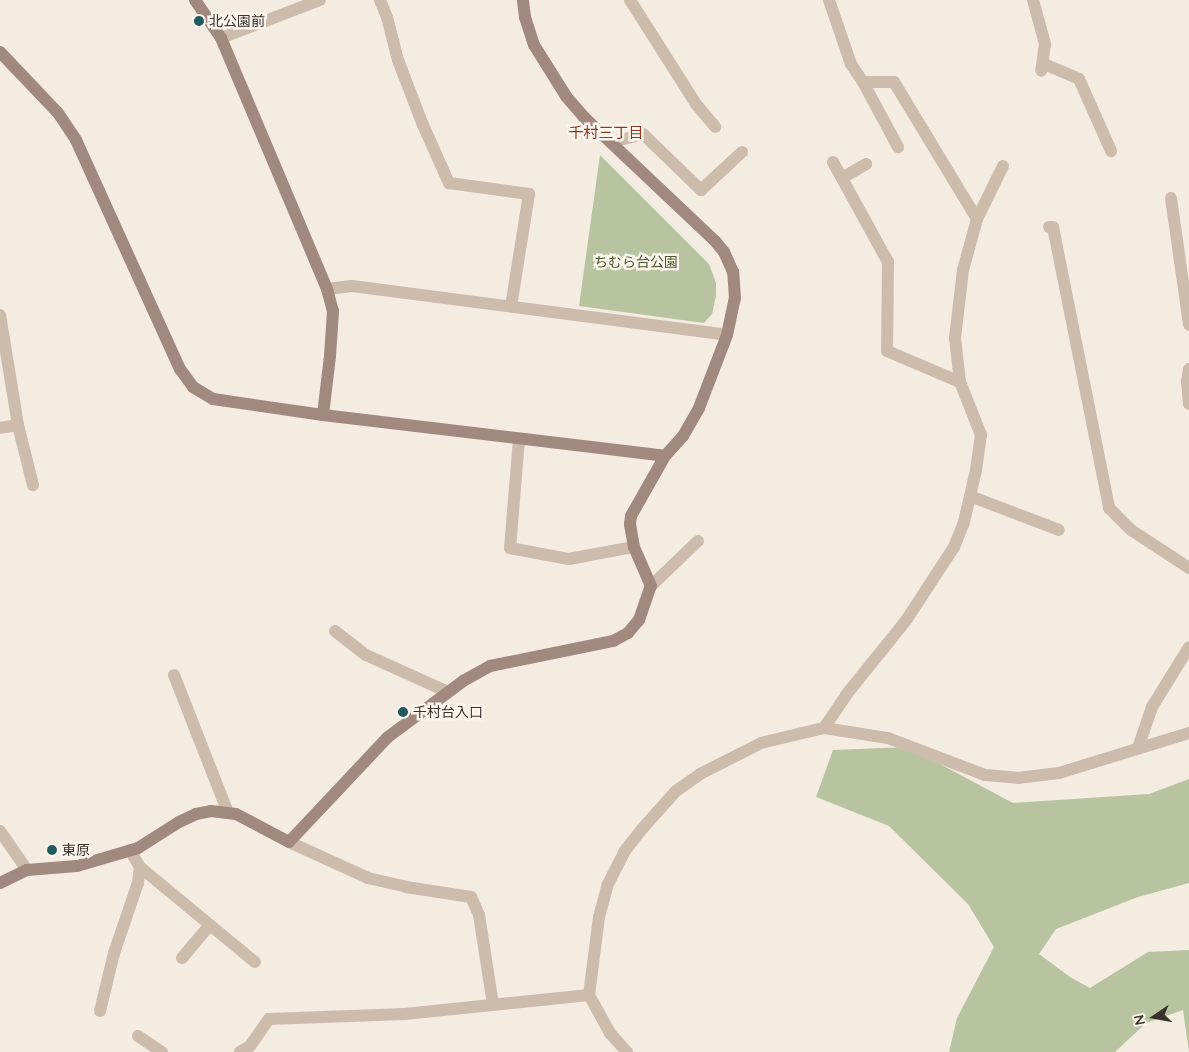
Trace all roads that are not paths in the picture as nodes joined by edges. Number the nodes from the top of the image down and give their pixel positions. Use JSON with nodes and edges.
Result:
{"nodes":[{"id":1,"x":195,"y":0,"type":"edge"},
{"id":2,"x":320,"y":0,"type":"edge"},
{"id":3,"x":380,"y":0,"type":"edge"},
{"id":4,"x":523,"y":0,"type":"edge"},
{"id":5,"x":630,"y":0,"type":"edge"},
{"id":6,"x":828,"y":0,"type":"edge"},
{"id":7,"x":1033,"y":0,"type":"edge"},
{"id":8,"x":221,"y":38,"type":"junction"},
{"id":9,"x":0,"y":52,"type":"edge"},
{"id":10,"x":862,"y":82,"type":"junction"},
{"id":11,"x":715,"y":127,"type":"dead end"},
{"id":12,"x":612,"y":142,"type":"junction"},
{"id":13,"x":898,"y":147,"type":"dead end"},
{"id":14,"x":1111,"y":151,"type":"dead end"},
{"id":15,"x":742,"y":152,"type":"dead end"},
{"id":16,"x":833,"y":162,"type":"dead end"},
{"id":17,"x":866,"y":164,"type":"dead end"},
{"id":18,"x":1003,"y":166,"type":"dead end"},
{"id":19,"x":842,"y":178,"type":"junction"},
{"id":20,"x":1171,"y":198,"type":"dead end"},
{"id":21,"x":977,"y":219,"type":"junction"},
{"id":22,"x":1049,"y":227,"type":"dead end"},
{"id":23,"x":327,"y":289,"type":"junction"},
{"id":24,"x":511,"y":307,"type":"junction"},
{"id":25,"x":0,"y":315,"type":"edge"},
{"id":26,"x":1189,"y":325,"type":"edge"},
{"id":27,"x":727,"y":335,"type":"junction"},
{"id":28,"x":1189,"y":370,"type":"edge"},
{"id":29,"x":960,"y":382,"type":"junction"},
{"id":30,"x":1189,"y":404,"type":"edge"},
{"id":31,"x":323,"y":415,"type":"junction"},
{"id":32,"x":18,"y":425,"type":"junction"},
{"id":33,"x":0,"y":428,"type":"edge"},
{"id":34,"x":519,"y":439,"type":"junction"},
{"id":35,"x":665,"y":456,"type":"junction"},
{"id":36,"x":33,"y":485,"type":"dead end"},
{"id":37,"x":970,"y":496,"type":"junction"},
{"id":38,"x":1059,"y":530,"type":"dead end"},
{"id":39,"x":698,"y":541,"type":"dead end"},
{"id":40,"x":634,"y":547,"type":"junction"},
{"id":41,"x":1189,"y":568,"type":"edge"},
{"id":42,"x":651,"y":586,"type":"junction"},
{"id":43,"x":335,"y":631,"type":"dead end"},
{"id":44,"x":1189,"y":647,"type":"edge"},
{"id":45,"x":174,"y":675,"type":"dead end"},
{"id":46,"x":448,"y":692,"type":"junction"},
{"id":47,"x":824,"y":728,"type":"junction"},
{"id":48,"x":1189,"y":733,"type":"edge"},
{"id":49,"x":1138,"y":748,"type":"junction"},
{"id":50,"x":228,"y":813,"type":"junction"},
{"id":51,"x":0,"y":832,"type":"edge"},
{"id":52,"x":288,"y":842,"type":"junction"},
{"id":53,"x":130,"y":850,"type":"junction"},
{"id":54,"x":140,"y":867,"type":"junction"},
{"id":55,"x":27,"y":870,"type":"junction"},
{"id":56,"x":0,"y":883,"type":"edge"},
{"id":57,"x":210,"y":925,"type":"junction"},
{"id":58,"x":182,"y":958,"type":"dead end"},
{"id":59,"x":255,"y":962,"type":"dead end"},
{"id":60,"x":590,"y":995,"type":"junction"},
{"id":61,"x":493,"y":1004,"type":"junction"},
{"id":62,"x":100,"y":1011,"type":"dead end"},
{"id":63,"x":138,"y":1036,"type":"dead end"},
{"id":64,"x":162,"y":1052,"type":"edge"},
{"id":65,"x":240,"y":1052,"type":"edge"},
{"id":66,"x":627,"y":1052,"type":"edge"}],
"edges":[{"from":1,"to":8,"type":"street"},
{"from":2,"to":8,"type":"street"},
{"from":3,"to":24,"type":"street"},
{"from":4,"to":12,"type":"street"},
{"from":5,"to":11,"type":"street"},
{"from":6,"to":10,"type":"street"},
{"from":7,"to":14,"type":"street"},
{"from":8,"to":23,"type":"street"},
{"from":9,"to":31,"type":"street"},
{"from":10,"to":13,"type":"street"},
{"from":10,"to":21,"type":"street"},
{"from":12,"to":15,"type":"street"},
{"from":12,"to":27,"type":"street"},
{"from":16,"to":19,"type":"street"},
{"from":17,"to":19,"type":"street"},
{"from":18,"to":21,"type":"street"},
{"from":19,"to":29,"type":"street"},
{"from":20,"to":26,"type":"street"},
{"from":21,"to":29,"type":"street"},
{"from":22,"to":41,"type":"street"},
{"from":23,"to":24,"type":"street"},
{"from":23,"to":31,"type":"street"},
{"from":24,"to":27,"type":"street"},
{"from":25,"to":32,"type":"street"},
{"from":27,"to":35,"type":"street"},
{"from":28,"to":30,"type":"street"},
{"from":29,"to":37,"type":"street"},
{"from":31,"to":34,"type":"street"},
{"from":32,"to":33,"type":"street"},
{"from":32,"to":36,"type":"street"},
{"from":34,"to":35,"type":"street"},
{"from":34,"to":40,"type":"street"},
{"from":35,"to":40,"type":"street"},
{"from":37,"to":38,"type":"street"},
{"from":37,"to":47,"type":"street"},
{"from":39,"to":42,"type":"street"},
{"from":40,"to":42,"type":"street"},
{"from":42,"to":46,"type":"street"},
{"from":43,"to":46,"type":"street"},
{"from":44,"to":49,"type":"street"},
{"from":45,"to":50,"type":"street"},
{"from":46,"to":52,"type":"street"},
{"from":47,"to":49,"type":"street"},
{"from":47,"to":60,"type":"street"},
{"from":48,"to":49,"type":"street"},
{"from":50,"to":52,"type":"street"},
{"from":50,"to":53,"type":"street"},
{"from":51,"to":55,"type":"street"},
{"from":52,"to":61,"type":"street"},
{"from":53,"to":54,"type":"street"},
{"from":53,"to":55,"type":"street"},
{"from":54,"to":57,"type":"street"},
{"from":54,"to":62,"type":"street"},
{"from":55,"to":56,"type":"street"},
{"from":57,"to":58,"type":"street"},
{"from":57,"to":59,"type":"street"},
{"from":60,"to":61,"type":"street"},
{"from":60,"to":66,"type":"street"},
{"from":61,"to":65,"type":"street"},
{"from":63,"to":64,"type":"street"}]}
